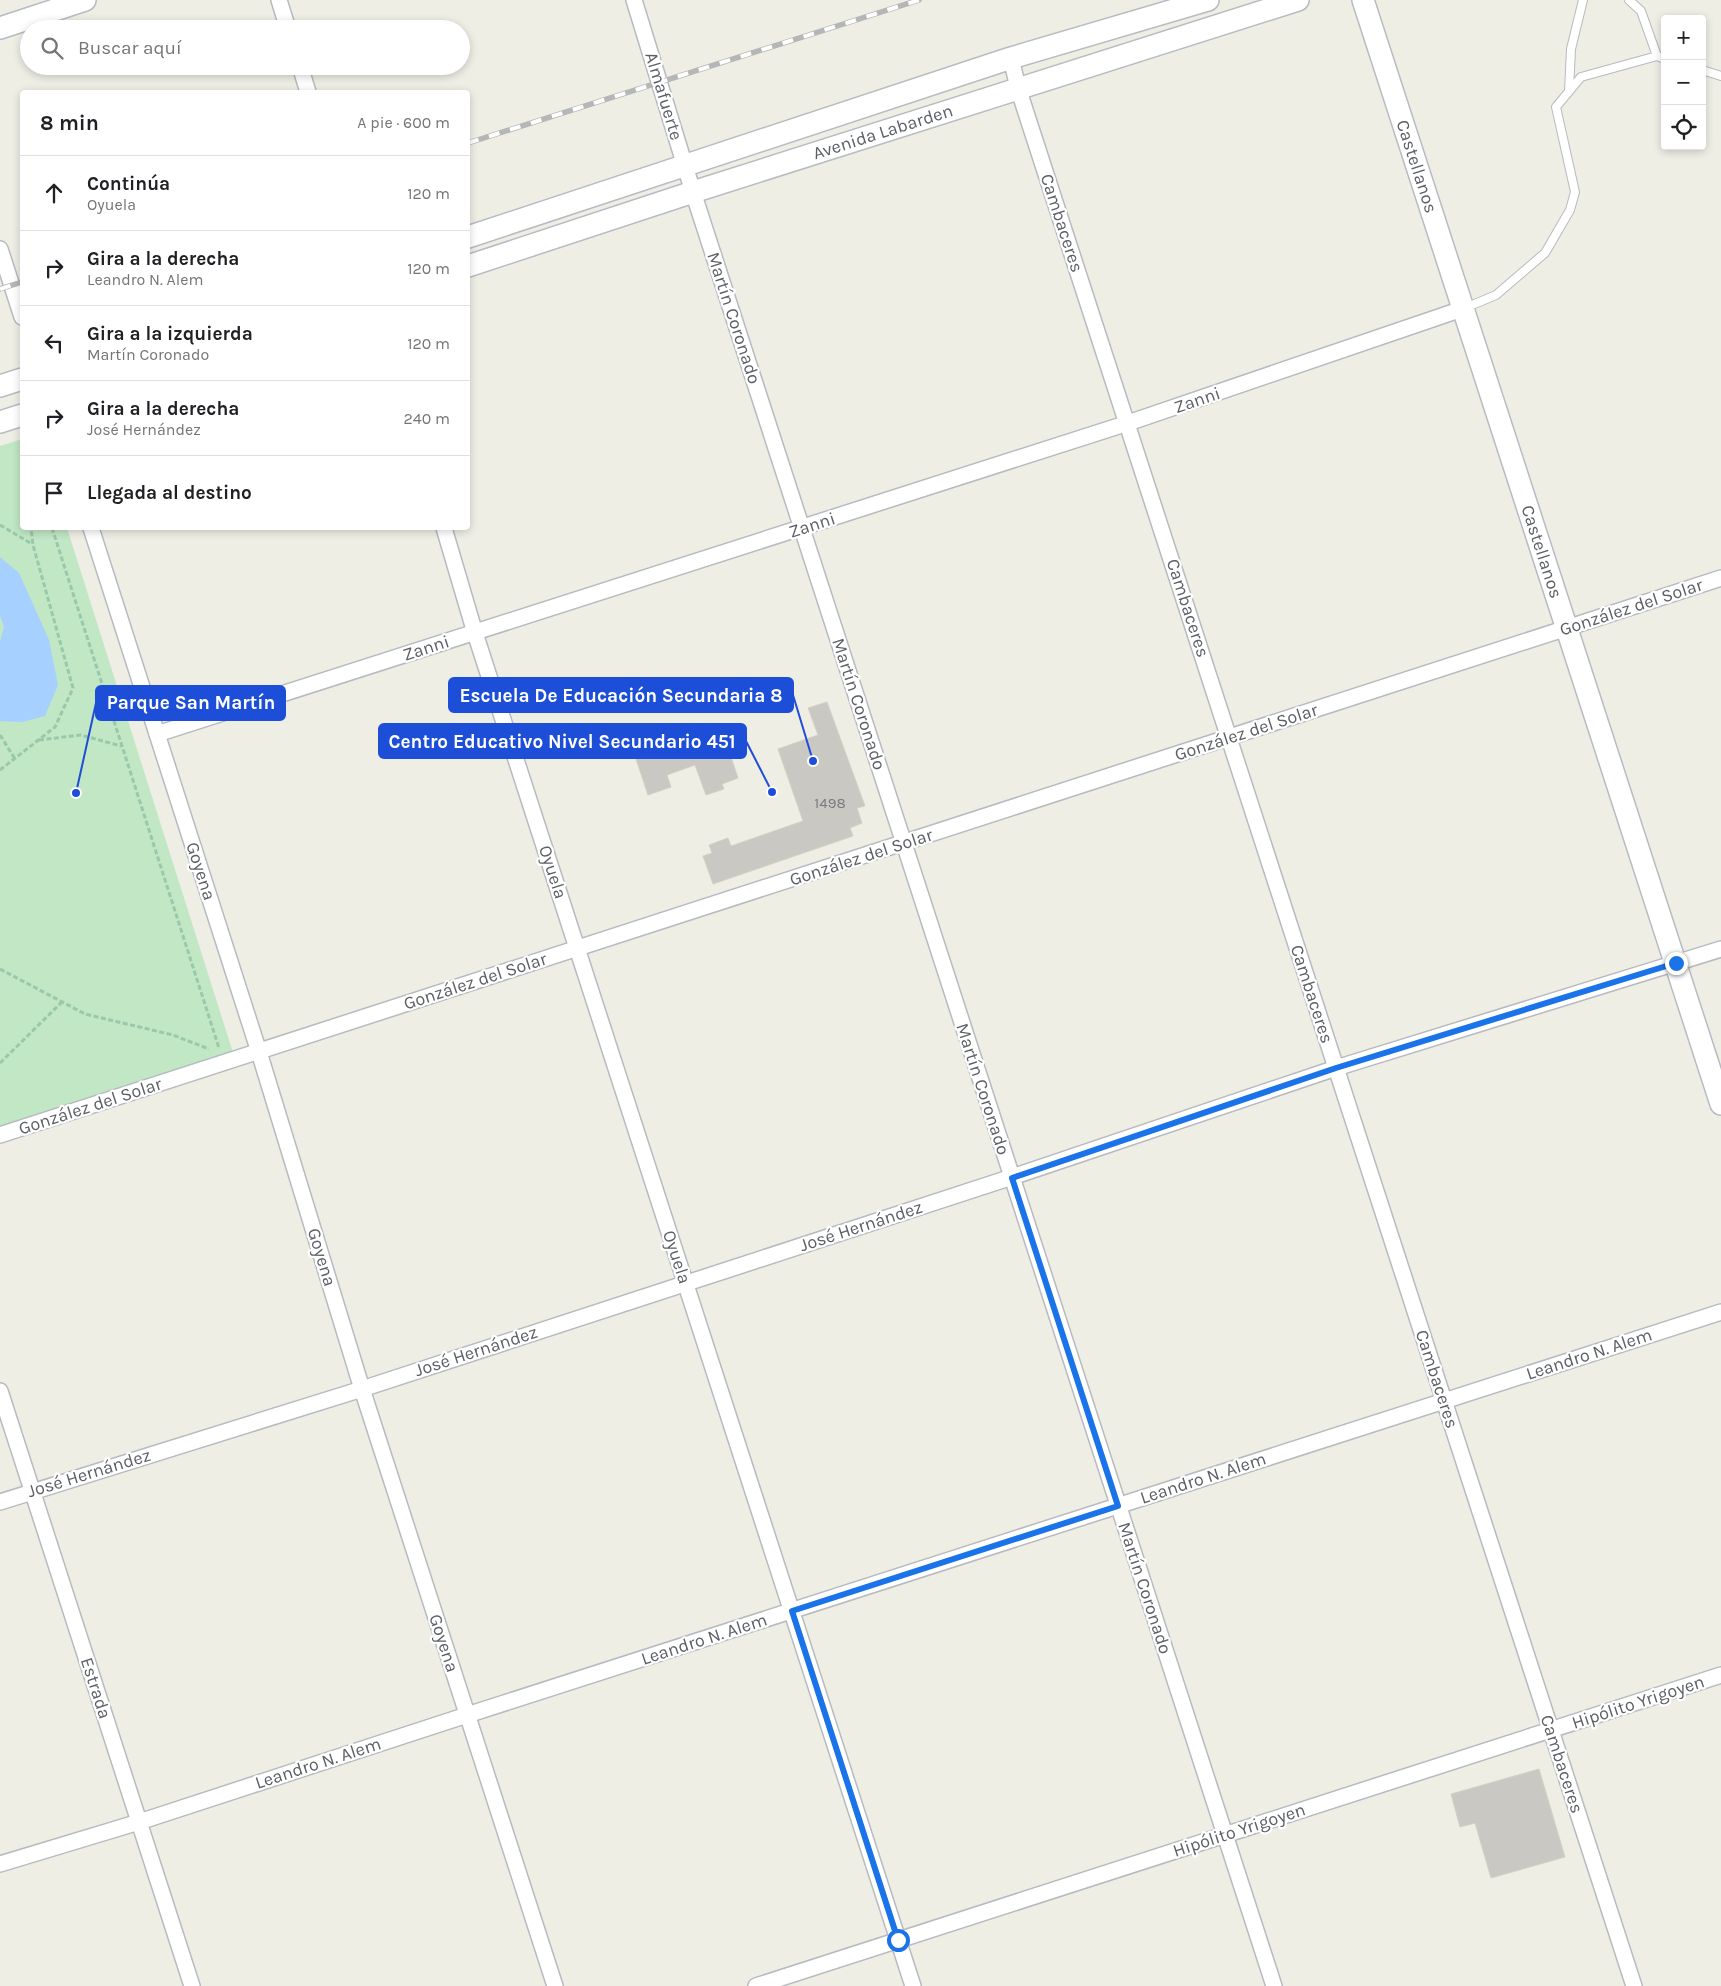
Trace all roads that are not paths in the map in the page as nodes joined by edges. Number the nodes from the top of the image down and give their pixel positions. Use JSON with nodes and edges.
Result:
{"nodes":[{"id":1,"x":85,"y":0,"type":"edge"},
{"id":2,"x":279,"y":0,"type":"edge"},
{"id":3,"x":634,"y":0,"type":"edge"},
{"id":4,"x":1208,"y":0,"type":"edge"},
{"id":5,"x":1298,"y":0,"type":"edge"},
{"id":6,"x":1363,"y":0,"type":"edge"},
{"id":7,"x":1583,"y":0,"type":"edge"},
{"id":8,"x":1629,"y":0,"type":"edge"},
{"id":9,"x":24,"y":20,"type":"edge"},
{"id":10,"x":285,"y":20,"type":"edge"},
{"id":11,"x":20,"y":21,"type":"edge"},
{"id":12,"x":0,"y":28,"type":"edge"},
{"id":13,"x":1661,"y":57,"type":"edge"},
{"id":14,"x":1011,"y":58,"type":"junction"},
{"id":15,"x":1706,"y":71,"type":"edge"},
{"id":16,"x":303,"y":75,"type":"edge"},
{"id":17,"x":1721,"y":76,"type":"edge"},
{"id":18,"x":1018,"y":88,"type":"junction"},
{"id":19,"x":307,"y":90,"type":"edge"},
{"id":20,"x":1569,"y":92,"type":"junction"},
{"id":21,"x":685,"y":166,"type":"junction"},
{"id":22,"x":693,"y":192,"type":"junction"},
{"id":23,"x":470,"y":236,"type":"edge"},
{"id":24,"x":0,"y":249,"type":"edge"},
{"id":25,"x":470,"y":265,"type":"edge"},
{"id":26,"x":1465,"y":308,"type":"junction"},
{"id":27,"x":20,"y":311,"type":"edge"},
{"id":28,"x":20,"y":380,"type":"edge"},
{"id":29,"x":0,"y":386,"type":"edge"},
{"id":30,"x":20,"y":416,"type":"edge"},
{"id":31,"x":0,"y":422,"type":"edge"},
{"id":32,"x":1128,"y":423,"type":"junction"},
{"id":33,"x":802,"y":528,"type":"junction"},
{"id":34,"x":92,"y":530,"type":"edge"},
{"id":35,"x":445,"y":530,"type":"edge"},
{"id":36,"x":1721,"y":578,"type":"edge"},
{"id":37,"x":1567,"y":628,"type":"junction"},
{"id":38,"x":475,"y":633,"type":"junction"},
{"id":39,"x":157,"y":734,"type":"junction"},
{"id":40,"x":1229,"y":737,"type":"junction"},
{"id":41,"x":904,"y":843,"type":"junction"},
{"id":42,"x":578,"y":948,"type":"junction"},
{"id":43,"x":1721,"y":949,"type":"edge"},
{"id":44,"x":1676,"y":963,"type":"junction"},
{"id":45,"x":259,"y":1052,"type":"junction"},
{"id":46,"x":1336,"y":1068,"type":"junction"},
{"id":47,"x":1721,"y":1104,"type":"edge"},
{"id":48,"x":0,"y":1135,"type":"edge"},
{"id":49,"x":1012,"y":1178,"type":"junction"},
{"id":50,"x":686,"y":1282,"type":"junction"},
{"id":51,"x":1721,"y":1312,"type":"edge"},
{"id":52,"x":362,"y":1389,"type":"junction"},
{"id":53,"x":0,"y":1391,"type":"edge"},
{"id":54,"x":1444,"y":1400,"type":"junction"},
{"id":55,"x":32,"y":1491,"type":"junction"},
{"id":56,"x":0,"y":1502,"type":"edge"},
{"id":57,"x":1118,"y":1506,"type":"junction"},
{"id":58,"x":792,"y":1611,"type":"junction"},
{"id":59,"x":1721,"y":1676,"type":"edge"},
{"id":60,"x":467,"y":1714,"type":"junction"},
{"id":61,"x":1551,"y":1730,"type":"junction"},
{"id":62,"x":139,"y":1822,"type":"junction"},
{"id":63,"x":1225,"y":1835,"type":"junction"},
{"id":64,"x":0,"y":1864,"type":"edge"},
{"id":65,"x":898,"y":1940,"type":"junction"},
{"id":66,"x":192,"y":1986,"type":"edge"},
{"id":67,"x":555,"y":1986,"type":"edge"},
{"id":68,"x":756,"y":1986,"type":"edge"},
{"id":69,"x":913,"y":1986,"type":"edge"},
{"id":70,"x":1274,"y":1986,"type":"edge"},
{"id":71,"x":1634,"y":1986,"type":"edge"}],
"edges":[{"from":1,"to":9,"type":"street"},
{"from":2,"to":10,"type":"street"},
{"from":3,"to":21,"type":"street","name":"Almafuerte"},
{"from":4,"to":14,"type":"street","name":"Avenida Labarden"},
{"from":5,"to":18,"type":"street","name":"Avenida Labarden"},
{"from":6,"to":26,"type":"street","name":"Castellanos"},
{"from":7,"to":20,"type":"lane"},
{"from":8,"to":13,"type":"lane"},
{"from":11,"to":12,"type":"street"},
{"from":13,"to":20,"type":"lane"},
{"from":14,"to":18,"type":"street","name":"Cambaceres"},
{"from":14,"to":21,"type":"street","name":"Avenida Labarden"},
{"from":15,"to":17,"type":"lane"},
{"from":16,"to":19,"type":"street"},
{"from":18,"to":22,"type":"street","name":"Avenida Labarden"},
{"from":18,"to":32,"type":"street","name":"Cambaceres"},
{"from":20,"to":26,"type":"lane"},
{"from":21,"to":22,"type":"street","name":"Almafuerte"},
{"from":21,"to":23,"type":"street","name":"Avenida Labarden"},
{"from":22,"to":25,"type":"street","name":"Avenida Labarden"},
{"from":22,"to":33,"type":"street","name":"Martín Coronado"},
{"from":24,"to":27,"type":"street"},
{"from":26,"to":32,"type":"street","name":"Zanni"},
{"from":26,"to":37,"type":"street","name":"Castellanos"},
{"from":28,"to":29,"type":"street"},
{"from":30,"to":31,"type":"street"},
{"from":32,"to":33,"type":"street","name":"Zanni"},
{"from":32,"to":40,"type":"street","name":"Cambaceres"},
{"from":33,"to":38,"type":"street","name":"Zanni"},
{"from":33,"to":41,"type":"street","name":"Martín Coronado"},
{"from":34,"to":39,"type":"street","name":"Goyena"},
{"from":35,"to":38,"type":"street","name":"Oyuela"},
{"from":36,"to":37,"type":"street","name":"González del Solar"},
{"from":37,"to":40,"type":"street","name":"González del Solar"},
{"from":37,"to":44,"type":"street","name":"Castellanos"},
{"from":38,"to":39,"type":"street","name":"Zanni"},
{"from":38,"to":42,"type":"street","name":"Oyuela"},
{"from":39,"to":45,"type":"street","name":"Goyena"},
{"from":40,"to":41,"type":"street","name":"González del Solar"},
{"from":40,"to":46,"type":"street","name":"Cambaceres"},
{"from":41,"to":42,"type":"street","name":"González del Solar"},
{"from":41,"to":49,"type":"street","name":"Martín Coronado"},
{"from":42,"to":45,"type":"street","name":"González del Solar"},
{"from":42,"to":50,"type":"street","name":"Oyuela"},
{"from":43,"to":44,"type":"street","name":"José Hernández"},
{"from":44,"to":46,"type":"street","name":"José Hernández"},
{"from":44,"to":47,"type":"street","name":"Castellanos"},
{"from":45,"to":48,"type":"street","name":"González del Solar"},
{"from":45,"to":52,"type":"street","name":"Goyena"},
{"from":46,"to":49,"type":"street","name":"José Hernández"},
{"from":46,"to":54,"type":"street","name":"Cambaceres"},
{"from":49,"to":50,"type":"street","name":"José Hernández"},
{"from":49,"to":57,"type":"street","name":"Martín Coronado"},
{"from":50,"to":52,"type":"street","name":"José Hernández"},
{"from":50,"to":58,"type":"street","name":"Oyuela"},
{"from":51,"to":54,"type":"street","name":"Leandro N. Alem"},
{"from":52,"to":55,"type":"street","name":"José Hernández"},
{"from":52,"to":60,"type":"street","name":"Goyena"},
{"from":53,"to":55,"type":"street","name":"Estrada"},
{"from":54,"to":57,"type":"street","name":"Leandro N. Alem"},
{"from":54,"to":61,"type":"street","name":"Cambaceres"},
{"from":55,"to":56,"type":"street","name":"José Hernández"},
{"from":55,"to":62,"type":"street","name":"Estrada"},
{"from":57,"to":58,"type":"street","name":"Leandro N. Alem"},
{"from":57,"to":63,"type":"street","name":"Martín Coronado"},
{"from":58,"to":60,"type":"street","name":"Leandro N. Alem"},
{"from":58,"to":65,"type":"street","name":"Oyuela"},
{"from":59,"to":61,"type":"street","name":"Hipólito Yrigoyen"},
{"from":60,"to":62,"type":"street","name":"Leandro N. Alem"},
{"from":60,"to":67,"type":"street","name":"Goyena"},
{"from":61,"to":63,"type":"street","name":"Hipólito Yrigoyen"},
{"from":61,"to":71,"type":"street","name":"Cambaceres"},
{"from":62,"to":64,"type":"street","name":"Leandro N. Alem"},
{"from":62,"to":66,"type":"street","name":"Estrada"},
{"from":63,"to":65,"type":"street","name":"Hipólito Yrigoyen"},
{"from":63,"to":70,"type":"street","name":"Martín Coronado"},
{"from":65,"to":68,"type":"street","name":"Hipólito Yrigoyen"},
{"from":65,"to":69,"type":"street","name":"Oyuela"}]}
